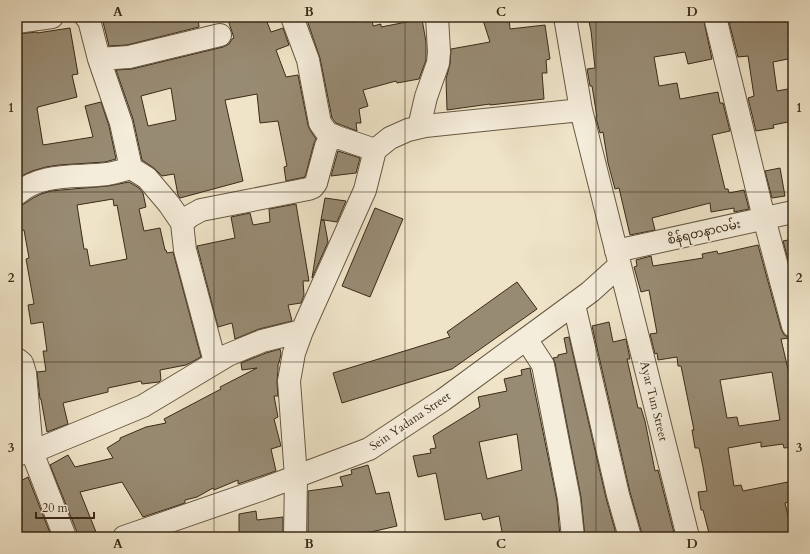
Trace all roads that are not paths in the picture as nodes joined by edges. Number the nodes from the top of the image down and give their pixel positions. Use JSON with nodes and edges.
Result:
{"nodes":[{"id":1,"x":52,"y":17,"type":"edge"},
{"id":2,"x":86,"y":17,"type":"edge"},
{"id":3,"x":292,"y":17,"type":"edge"},
{"id":4,"x":437,"y":17,"type":"edge"},
{"id":5,"x":566,"y":17,"type":"edge"},
{"id":6,"x":715,"y":17,"type":"edge"},
{"id":7,"x":17,"y":22,"type":"edge"},
{"id":8,"x":220,"y":35,"type":"dead end"},
{"id":9,"x":99,"y":59,"type":"junction"},
{"id":10,"x":581,"y":110,"type":"junction"},
{"id":11,"x":419,"y":127,"type":"junction"},
{"id":12,"x":333,"y":136,"type":"junction"},
{"id":13,"x":375,"y":150,"type":"junction"},
{"id":14,"x":131,"y":168,"type":"junction"},
{"id":15,"x":17,"y":194,"type":"edge"},
{"id":16,"x":793,"y":212,"type":"edge"},
{"id":17,"x":764,"y":218,"type":"junction"},
{"id":18,"x":182,"y":223,"type":"junction"},
{"id":19,"x":618,"y":258,"type":"junction"},
{"id":20,"x":575,"y":303,"type":"junction"},
{"id":21,"x":793,"y":326,"type":"edge"},
{"id":22,"x":302,"y":331,"type":"junction"},
{"id":23,"x":526,"y":339,"type":"junction"},
{"id":24,"x":17,"y":359,"type":"edge"},
{"id":25,"x":215,"y":362,"type":"junction"},
{"id":26,"x":25,"y":453,"type":"edge"},
{"id":27,"x":296,"y":477,"type":"junction"},
{"id":28,"x":65,"y":537,"type":"edge"},
{"id":29,"x":124,"y":537,"type":"edge"},
{"id":30,"x":295,"y":537,"type":"edge"},
{"id":31,"x":573,"y":537,"type":"edge"},
{"id":32,"x":630,"y":537,"type":"edge"},
{"id":33,"x":688,"y":537,"type":"edge"}],
"edges":[{"from":1,"to":7,"type":"street"},
{"from":2,"to":9,"type":"street"},
{"from":3,"to":12,"type":"street"},
{"from":4,"to":11,"type":"street"},
{"from":5,"to":10,"type":"street","name":"Ayar Tun Street"},
{"from":6,"to":17,"type":"street"},
{"from":8,"to":9,"type":"street"},
{"from":9,"to":14,"type":"street"},
{"from":10,"to":11,"type":"street"},
{"from":10,"to":19,"type":"street","name":"Ayar Tun Street"},
{"from":11,"to":13,"type":"street"},
{"from":12,"to":13,"type":"street"},
{"from":12,"to":18,"type":"street"},
{"from":13,"to":22,"type":"street"},
{"from":14,"to":15,"type":"street"},
{"from":14,"to":18,"type":"street"},
{"from":16,"to":17,"type":"street","name":"စိန်ရတနာလမ်း"},
{"from":17,"to":19,"type":"street","name":"စိန်ရတနာလမ်း"},
{"from":17,"to":21,"type":"street"},
{"from":18,"to":25,"type":"street"},
{"from":19,"to":20,"type":"street","name":"Sein Yadana Street"},
{"from":19,"to":33,"type":"street","name":"Ayar Tun Street"},
{"from":20,"to":23,"type":"street","name":"Sein Yadana Street"},
{"from":20,"to":32,"type":"street"},
{"from":22,"to":25,"type":"street"},
{"from":22,"to":27,"type":"street"},
{"from":23,"to":27,"type":"street","name":"Sein Yadana Street"},
{"from":23,"to":31,"type":"street"},
{"from":24,"to":26,"type":"street"},
{"from":25,"to":26,"type":"street"},
{"from":26,"to":28,"type":"street"},
{"from":27,"to":29,"type":"street","name":"Sein Yadana Street"},
{"from":27,"to":30,"type":"street"}]}
